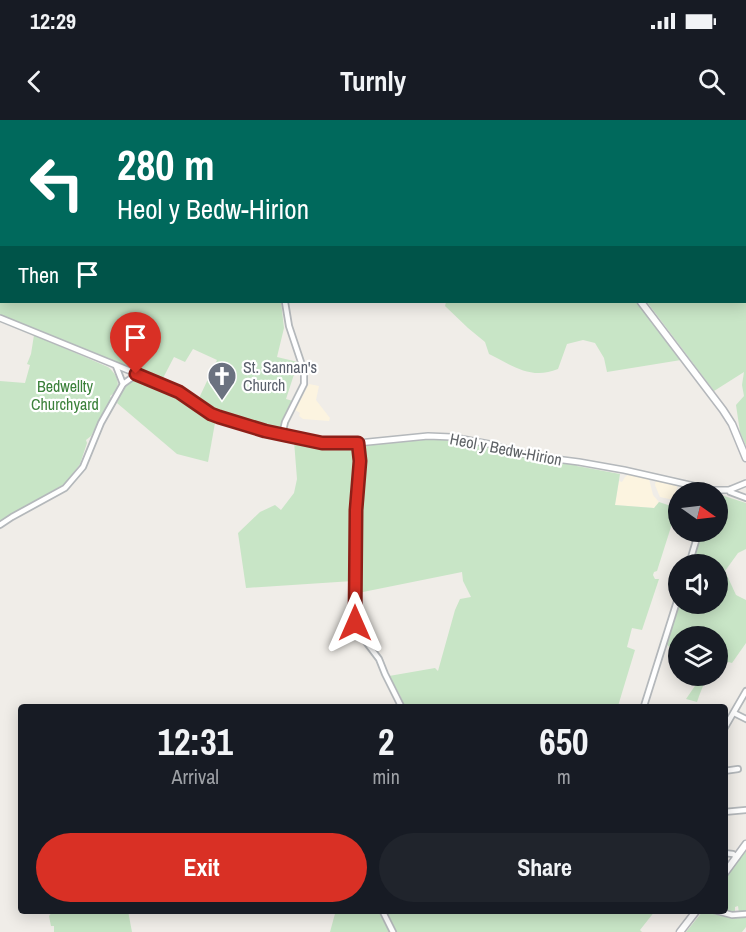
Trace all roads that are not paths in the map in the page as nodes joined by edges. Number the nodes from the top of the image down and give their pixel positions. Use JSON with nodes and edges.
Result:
{"nodes":[{"id":1,"x":285,"y":303,"type":"edge"},
{"id":2,"x":642,"y":303,"type":"edge"},
{"id":3,"x":0,"y":318,"type":"edge"},
{"id":4,"x":116,"y":366,"type":"junction"},
{"id":5,"x":136,"y":374,"type":"junction"},
{"id":6,"x":123,"y":384,"type":"junction"},
{"id":7,"x":282,"y":435,"type":"junction"},
{"id":8,"x":358,"y":443,"type":"junction"},
{"id":9,"x":746,"y":458,"type":"edge"},
{"id":10,"x":674,"y":482,"type":"edge"},
{"id":11,"x":746,"y":483,"type":"edge"},
{"id":12,"x":729,"y":490,"type":"joint"},
{"id":13,"x":746,"y":498,"type":"edge"},
{"id":14,"x":0,"y":525,"type":"edge"},
{"id":15,"x":673,"y":614,"type":"edge"},
{"id":16,"x":746,"y":691,"type":"edge"},
{"id":17,"x":400,"y":704,"type":"edge"},
{"id":18,"x":645,"y":704,"type":"edge"},
{"id":19,"x":734,"y":713,"type":"junction"},
{"id":20,"x":746,"y":719,"type":"edge"},
{"id":21,"x":728,"y":721,"type":"edge"},
{"id":22,"x":738,"y":769,"type":"dead end"},
{"id":23,"x":728,"y":770,"type":"edge"},
{"id":24,"x":746,"y":810,"type":"edge"},
{"id":25,"x":728,"y":812,"type":"edge"},
{"id":26,"x":746,"y":844,"type":"edge"},
{"id":27,"x":728,"y":853,"type":"edge"},
{"id":28,"x":737,"y":857,"type":"junction"},
{"id":29,"x":728,"y":869,"type":"edge"},
{"id":30,"x":384,"y":914,"type":"edge"},
{"id":31,"x":694,"y":914,"type":"edge"},
{"id":32,"x":728,"y":914,"type":"edge"},
{"id":33,"x":746,"y":914,"type":"edge"},
{"id":34,"x":393,"y":932,"type":"edge"},
{"id":35,"x":681,"y":932,"type":"edge"}],
"edges":[{"from":1,"to":7,"type":"street"},
{"from":2,"to":9,"type":"main road"},
{"from":3,"to":4,"type":"street","name":"Heol y Bedw-Hirion"},
{"from":4,"to":5,"type":"street","name":"Heol y Bedw-Hirion"},
{"from":4,"to":6,"type":"street"},
{"from":5,"to":6,"type":"street"},
{"from":5,"to":7,"type":"street","name":"Heol y Bedw-Hirion"},
{"from":6,"to":14,"type":"street"},
{"from":7,"to":8,"type":"street","name":"Heol y Bedw-Hirion"},
{"from":8,"to":10,"type":"street","name":"Heol y Bedw-Hirion"},
{"from":8,"to":17,"type":"street"},
{"from":11,"to":12,"type":"street","name":"Heol y Bedw-Hirion"},
{"from":12,"to":13,"type":"street"},
{"from":15,"to":18,"type":"street"},
{"from":16,"to":19,"type":"street"},
{"from":19,"to":20,"type":"street"},
{"from":19,"to":21,"type":"street"},
{"from":22,"to":23,"type":"street"},
{"from":24,"to":25,"type":"street"},
{"from":26,"to":28,"type":"main road"},
{"from":27,"to":28,"type":"street"},
{"from":28,"to":29,"type":"main road"},
{"from":30,"to":34,"type":"street"},
{"from":31,"to":35,"type":"main road"},
{"from":32,"to":33,"type":"street"}]}
